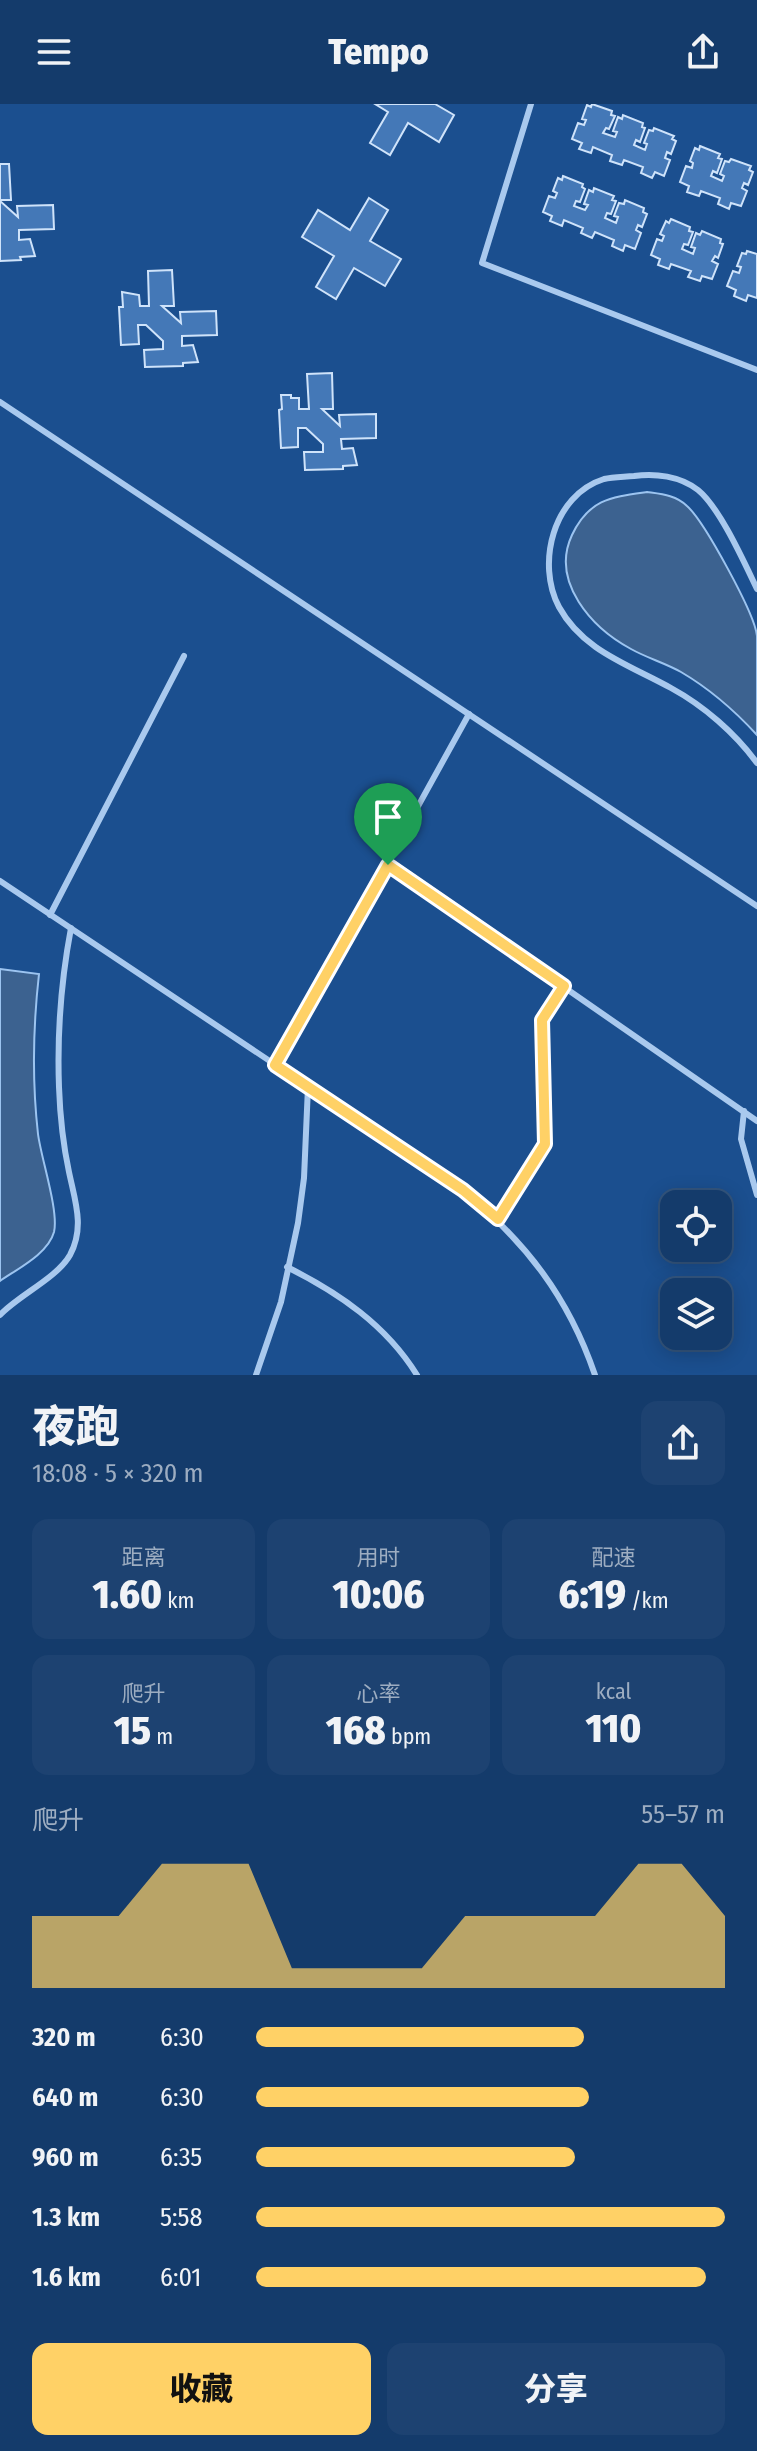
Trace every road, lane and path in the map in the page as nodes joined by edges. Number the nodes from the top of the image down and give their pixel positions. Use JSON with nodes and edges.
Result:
{"nodes":[{"id":1,"x":531,"y":104,"type":"edge"},
{"id":2,"x":757,"y":370,"type":"edge"},
{"id":3,"x":0,"y":402,"type":"edge"},
{"id":4,"x":757,"y":589,"type":"edge"},
{"id":5,"x":184,"y":656,"type":"dead end"},
{"id":6,"x":469,"y":714,"type":"junction"},
{"id":7,"x":757,"y":763,"type":"edge"},
{"id":8,"x":388,"y":865,"type":"junction"},
{"id":9,"x":0,"y":881,"type":"edge"},
{"id":10,"x":757,"y":906,"type":"edge"},
{"id":11,"x":50,"y":915,"type":"junction"},
{"id":12,"x":71,"y":928,"type":"junction"},
{"id":13,"x":564,"y":986,"type":"junction"},
{"id":14,"x":275,"y":1065,"type":"junction"},
{"id":15,"x":308,"y":1087,"type":"junction"},
{"id":16,"x":744,"y":1111,"type":"junction"},
{"id":17,"x":757,"y":1121,"type":"edge"},
{"id":18,"x":757,"y":1195,"type":"edge"},
{"id":19,"x":498,"y":1219,"type":"junction"},
{"id":20,"x":287,"y":1267,"type":"junction"},
{"id":21,"x":0,"y":1315,"type":"edge"},
{"id":22,"x":256,"y":1375,"type":"edge"},
{"id":23,"x":417,"y":1375,"type":"edge"},
{"id":24,"x":595,"y":1375,"type":"edge"}],
"edges":[{"from":1,"to":2,"type":"lane"},
{"from":3,"to":6,"type":"lane"},
{"from":4,"to":7,"type":"lane"},
{"from":5,"to":11,"type":"lane"},
{"from":6,"to":8,"type":"lane"},
{"from":6,"to":10,"type":"lane"},
{"from":8,"to":13,"type":"lane"},
{"from":8,"to":14,"type":"lane"},
{"from":9,"to":11,"type":"lane"},
{"from":11,"to":12,"type":"lane"},
{"from":12,"to":14,"type":"lane"},
{"from":12,"to":21,"type":"lane"},
{"from":13,"to":16,"type":"lane"},
{"from":13,"to":19,"type":"lane"},
{"from":14,"to":15,"type":"lane"},
{"from":15,"to":19,"type":"lane"},
{"from":15,"to":20,"type":"lane"},
{"from":16,"to":17,"type":"lane"},
{"from":16,"to":18,"type":"lane"},
{"from":19,"to":24,"type":"lane"},
{"from":20,"to":22,"type":"lane"},
{"from":20,"to":23,"type":"lane"}]}
